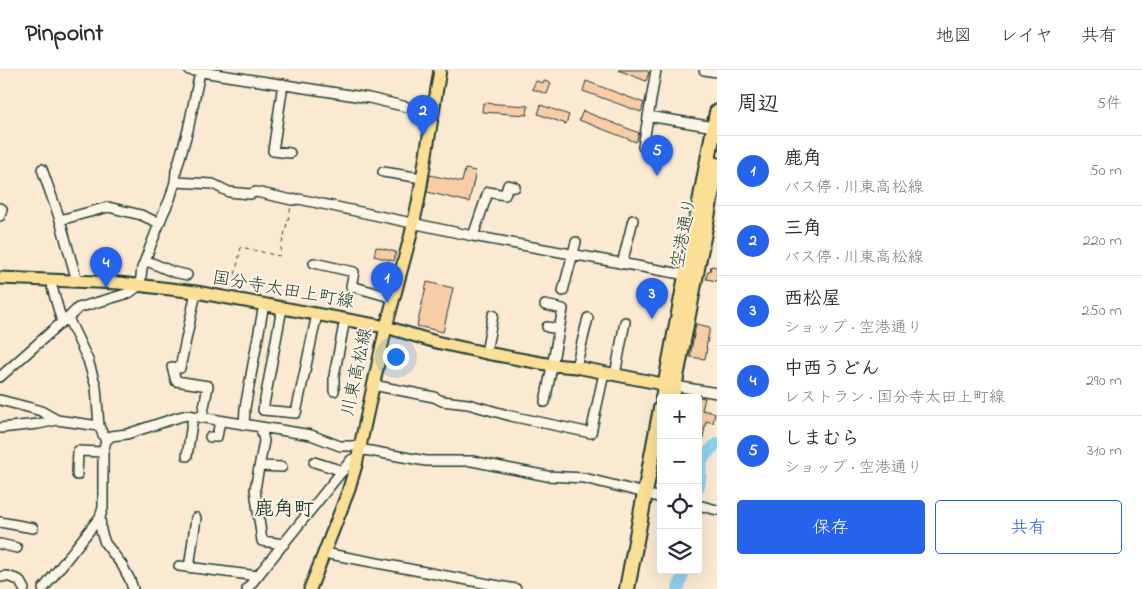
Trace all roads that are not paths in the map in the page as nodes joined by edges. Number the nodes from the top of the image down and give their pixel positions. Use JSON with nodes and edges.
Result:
{"nodes":[{"id":1,"x":189,"y":70,"type":"edge"},
{"id":2,"x":440,"y":70,"type":"edge"},
{"id":3,"x":656,"y":70,"type":"edge"},
{"id":4,"x":704,"y":70,"type":"edge"},
{"id":5,"x":200,"y":72,"type":"junction"},
{"id":6,"x":717,"y":72,"type":"edge"},
{"id":7,"x":251,"y":75,"type":"edge"},
{"id":8,"x":284,"y":84,"type":"junction"},
{"id":9,"x":717,"y":112,"type":"edge"},
{"id":10,"x":432,"y":113,"type":"junction"},
{"id":11,"x":648,"y":116,"type":"junction"},
{"id":12,"x":714,"y":127,"type":"junction"},
{"id":13,"x":643,"y":147,"type":"dead end"},
{"id":14,"x":290,"y":153,"type":"dead end"},
{"id":15,"x":717,"y":167,"type":"edge"},
{"id":16,"x":42,"y":169,"type":"dead end"},
{"id":17,"x":384,"y":172,"type":"dead end"},
{"id":18,"x":422,"y":178,"type":"junction"},
{"id":19,"x":175,"y":182,"type":"junction"},
{"id":20,"x":516,"y":187,"type":"dead end"},
{"id":21,"x":0,"y":208,"type":"edge"},
{"id":22,"x":0,"y":216,"type":"edge"},
{"id":23,"x":60,"y":220,"type":"junction"},
{"id":24,"x":633,"y":220,"type":"dead end"},
{"id":25,"x":159,"y":223,"type":"junction"},
{"id":26,"x":413,"y":224,"type":"junction"},
{"id":27,"x":473,"y":236,"type":"junction"},
{"id":28,"x":576,"y":242,"type":"dead end"},
{"id":29,"x":572,"y":254,"type":"junction"},
{"id":30,"x":146,"y":260,"type":"junction"},
{"id":31,"x":314,"y":263,"type":"dead end"},
{"id":32,"x":622,"y":264,"type":"junction"},
{"id":33,"x":186,"y":275,"type":"dead end"},
{"id":34,"x":686,"y":275,"type":"junction"},
{"id":35,"x":0,"y":278,"type":"edge"},
{"id":36,"x":50,"y":280,"type":"junction"},
{"id":37,"x":76,"y":281,"type":"junction"},
{"id":38,"x":140,"y":285,"type":"junction"},
{"id":39,"x":563,"y":291,"type":"dead end"},
{"id":40,"x":196,"y":292,"type":"junction"},
{"id":41,"x":394,"y":298,"type":"junction"},
{"id":42,"x":264,"y":304,"type":"junction"},
{"id":43,"x":545,"y":305,"type":"dead end"},
{"id":44,"x":282,"y":308,"type":"junction"},
{"id":45,"x":317,"y":314,"type":"junction"},
{"id":46,"x":493,"y":315,"type":"dead end"},
{"id":47,"x":588,"y":318,"type":"dead end"},
{"id":48,"x":345,"y":319,"type":"junction"},
{"id":49,"x":65,"y":320,"type":"junction"},
{"id":50,"x":625,"y":322,"type":"dead end"},
{"id":51,"x":547,"y":326,"type":"dead end"},
{"id":52,"x":386,"y":327,"type":"junction"},
{"id":53,"x":559,"y":329,"type":"junction"},
{"id":54,"x":486,"y":353,"type":"junction"},
{"id":55,"x":552,"y":364,"type":"junction"},
{"id":56,"x":576,"y":367,"type":"junction"},
{"id":57,"x":610,"y":374,"type":"junction"},
{"id":58,"x":0,"y":377,"type":"edge"},
{"id":59,"x":373,"y":385,"type":"junction"},
{"id":60,"x":334,"y":390,"type":"dead end"},
{"id":61,"x":669,"y":391,"type":"edge"},
{"id":62,"x":717,"y":393,"type":"edge"},
{"id":63,"x":0,"y":400,"type":"edge"},
{"id":64,"x":545,"y":402,"type":"dead end"},
{"id":65,"x":198,"y":417,"type":"junction"},
{"id":66,"x":57,"y":420,"type":"junction"},
{"id":67,"x":220,"y":420,"type":"junction"},
{"id":68,"x":244,"y":424,"type":"junction"},
{"id":69,"x":99,"y":426,"type":"junction"},
{"id":70,"x":261,"y":427,"type":"junction"},
{"id":71,"x":0,"y":428,"type":"edge"},
{"id":72,"x":210,"y":437,"type":"dead end"},
{"id":73,"x":658,"y":439,"type":"edge"},
{"id":74,"x":106,"y":441,"type":"junction"},
{"id":75,"x":359,"y":450,"type":"junction"},
{"id":76,"x":103,"y":452,"type":"junction"},
{"id":77,"x":187,"y":456,"type":"dead end"},
{"id":78,"x":314,"y":462,"type":"dead end"},
{"id":79,"x":260,"y":466,"type":"junction"},
{"id":80,"x":282,"y":467,"type":"dead end"},
{"id":81,"x":343,"y":471,"type":"junction"},
{"id":82,"x":77,"y":475,"type":"dead end"},
{"id":83,"x":657,"y":478,"type":"edge"},
{"id":84,"x":653,"y":496,"type":"edge"},
{"id":85,"x":702,"y":506,"type":"edge"},
{"id":86,"x":717,"y":510,"type":"edge"},
{"id":87,"x":100,"y":517,"type":"junction"},
{"id":88,"x":196,"y":518,"type":"dead end"},
{"id":89,"x":0,"y":522,"type":"edge"},
{"id":90,"x":33,"y":528,"type":"dead end"},
{"id":91,"x":0,"y":544,"type":"edge"},
{"id":92,"x":284,"y":544,"type":"junction"},
{"id":93,"x":17,"y":548,"type":"dead end"},
{"id":94,"x":324,"y":553,"type":"junction"},
{"id":95,"x":258,"y":576,"type":"junction"},
{"id":96,"x":0,"y":577,"type":"edge"},
{"id":97,"x":24,"y":589,"type":"edge"},
{"id":98,"x":43,"y":589,"type":"edge"},
{"id":99,"x":133,"y":589,"type":"edge"},
{"id":100,"x":247,"y":589,"type":"edge"},
{"id":101,"x":310,"y":589,"type":"edge"},
{"id":102,"x":516,"y":589,"type":"edge"},
{"id":103,"x":627,"y":589,"type":"edge"},
{"id":104,"x":637,"y":589,"type":"edge"}],
"edges":[{"from":1,"to":5,"type":"street"},
{"from":2,"to":10,"type":"main road","name":"川東高松線"},
{"from":3,"to":11,"type":"street"},
{"from":4,"to":6,"type":"street"},
{"from":5,"to":7,"type":"street"},
{"from":5,"to":19,"type":"street"},
{"from":7,"to":8,"type":"street"},
{"from":8,"to":10,"type":"street"},
{"from":8,"to":14,"type":"street"},
{"from":9,"to":12,"type":"highway","name":"空港通り"},
{"from":10,"to":18,"type":"main road","name":"川東高松線"},
{"from":11,"to":12,"type":"street"},
{"from":11,"to":13,"type":"street"},
{"from":12,"to":34,"type":"highway","name":"空港通り"},
{"from":15,"to":61,"type":"highway","name":"空港通り"},
{"from":16,"to":23,"type":"street"},
{"from":17,"to":18,"type":"street"},
{"from":18,"to":26,"type":"main road","name":"川東高松線"},
{"from":19,"to":25,"type":"street"},
{"from":19,"to":26,"type":"street"},
{"from":20,"to":27,"type":"street"},
{"from":21,"to":22,"type":"street"},
{"from":23,"to":25,"type":"street"},
{"from":23,"to":37,"type":"street"},
{"from":24,"to":32,"type":"street"},
{"from":25,"to":30,"type":"street"},
{"from":26,"to":27,"type":"street"},
{"from":26,"to":41,"type":"main road","name":"川東高松線"},
{"from":27,"to":29,"type":"street"},
{"from":28,"to":29,"type":"street"},
{"from":29,"to":32,"type":"street"},
{"from":29,"to":39,"type":"street"},
{"from":30,"to":33,"type":"street"},
{"from":30,"to":38,"type":"street"},
{"from":31,"to":41,"type":"street"},
{"from":32,"to":34,"type":"street"},
{"from":34,"to":61,"type":"highway","name":"空港通り"},
{"from":35,"to":36,"type":"main road","name":"国分寺太田上町線"},
{"from":36,"to":37,"type":"main road","name":"国分寺太田上町線"},
{"from":36,"to":49,"type":"street"},
{"from":37,"to":38,"type":"main road","name":"国分寺太田上町線"},
{"from":38,"to":40,"type":"main road","name":"国分寺太田上町線"},
{"from":38,"to":49,"type":"street"},
{"from":40,"to":42,"type":"main road","name":"国分寺太田上町線"},
{"from":40,"to":65,"type":"street"},
{"from":41,"to":52,"type":"main road","name":"川東高松線"},
{"from":42,"to":44,"type":"main road","name":"国分寺太田上町線"},
{"from":42,"to":68,"type":"street"},
{"from":43,"to":53,"type":"street"},
{"from":44,"to":45,"type":"main road","name":"国分寺太田上町線"},
{"from":44,"to":45,"type":"street"},
{"from":45,"to":48,"type":"main road","name":"国分寺太田上町線"},
{"from":46,"to":54,"type":"street"},
{"from":47,"to":56,"type":"street"},
{"from":48,"to":52,"type":"main road","name":"国分寺太田上町線"},
{"from":48,"to":60,"type":"street"},
{"from":49,"to":58,"type":"street"},
{"from":49,"to":69,"type":"street"},
{"from":50,"to":57,"type":"street"},
{"from":51,"to":53,"type":"street"},
{"from":52,"to":54,"type":"main road","name":"国分寺太田上町線"},
{"from":52,"to":59,"type":"main road","name":"川東高松線"},
{"from":53,"to":55,"type":"street"},
{"from":54,"to":55,"type":"main road","name":"国分寺太田上町線"},
{"from":55,"to":56,"type":"main road","name":"国分寺太田上町線"},
{"from":55,"to":64,"type":"street"},
{"from":56,"to":57,"type":"main road","name":"国分寺太田上町線"},
{"from":57,"to":59,"type":"street"},
{"from":57,"to":61,"type":"main road","name":"国分寺太田上町線"},
{"from":59,"to":75,"type":"main road","name":"川東高松線"},
{"from":61,"to":62,"type":"street"},
{"from":63,"to":66,"type":"street"},
{"from":65,"to":67,"type":"street"},
{"from":65,"to":74,"type":"street"},
{"from":65,"to":77,"type":"street"},
{"from":66,"to":69,"type":"street"},
{"from":66,"to":71,"type":"street"},
{"from":67,"to":68,"type":"street"},
{"from":67,"to":72,"type":"street"},
{"from":68,"to":70,"type":"street"},
{"from":69,"to":74,"type":"street"},
{"from":70,"to":75,"type":"street"},
{"from":70,"to":79,"type":"street"},
{"from":73,"to":84,"type":"highway"},
{"from":74,"to":76,"type":"street"},
{"from":75,"to":81,"type":"street"},
{"from":75,"to":84,"type":"street"},
{"from":75,"to":94,"type":"main road","name":"川東高松線"},
{"from":76,"to":82,"type":"street"},
{"from":76,"to":87,"type":"street"},
{"from":78,"to":81,"type":"street"},
{"from":79,"to":80,"type":"street"},
{"from":79,"to":92,"type":"street"},
{"from":81,"to":92,"type":"street"},
{"from":83,"to":84,"type":"highway"},
{"from":84,"to":103,"type":"highway"},
{"from":84,"to":104,"type":"highway"},
{"from":85,"to":86,"type":"street"},
{"from":87,"to":98,"type":"street"},
{"from":87,"to":99,"type":"street"},
{"from":88,"to":95,"type":"street"},
{"from":89,"to":90,"type":"street"},
{"from":91,"to":93,"type":"street"},
{"from":92,"to":95,"type":"street"},
{"from":94,"to":101,"type":"main road","name":"川東高松線"},
{"from":94,"to":102,"type":"street"},
{"from":95,"to":100,"type":"street"},
{"from":96,"to":97,"type":"street"}]}
